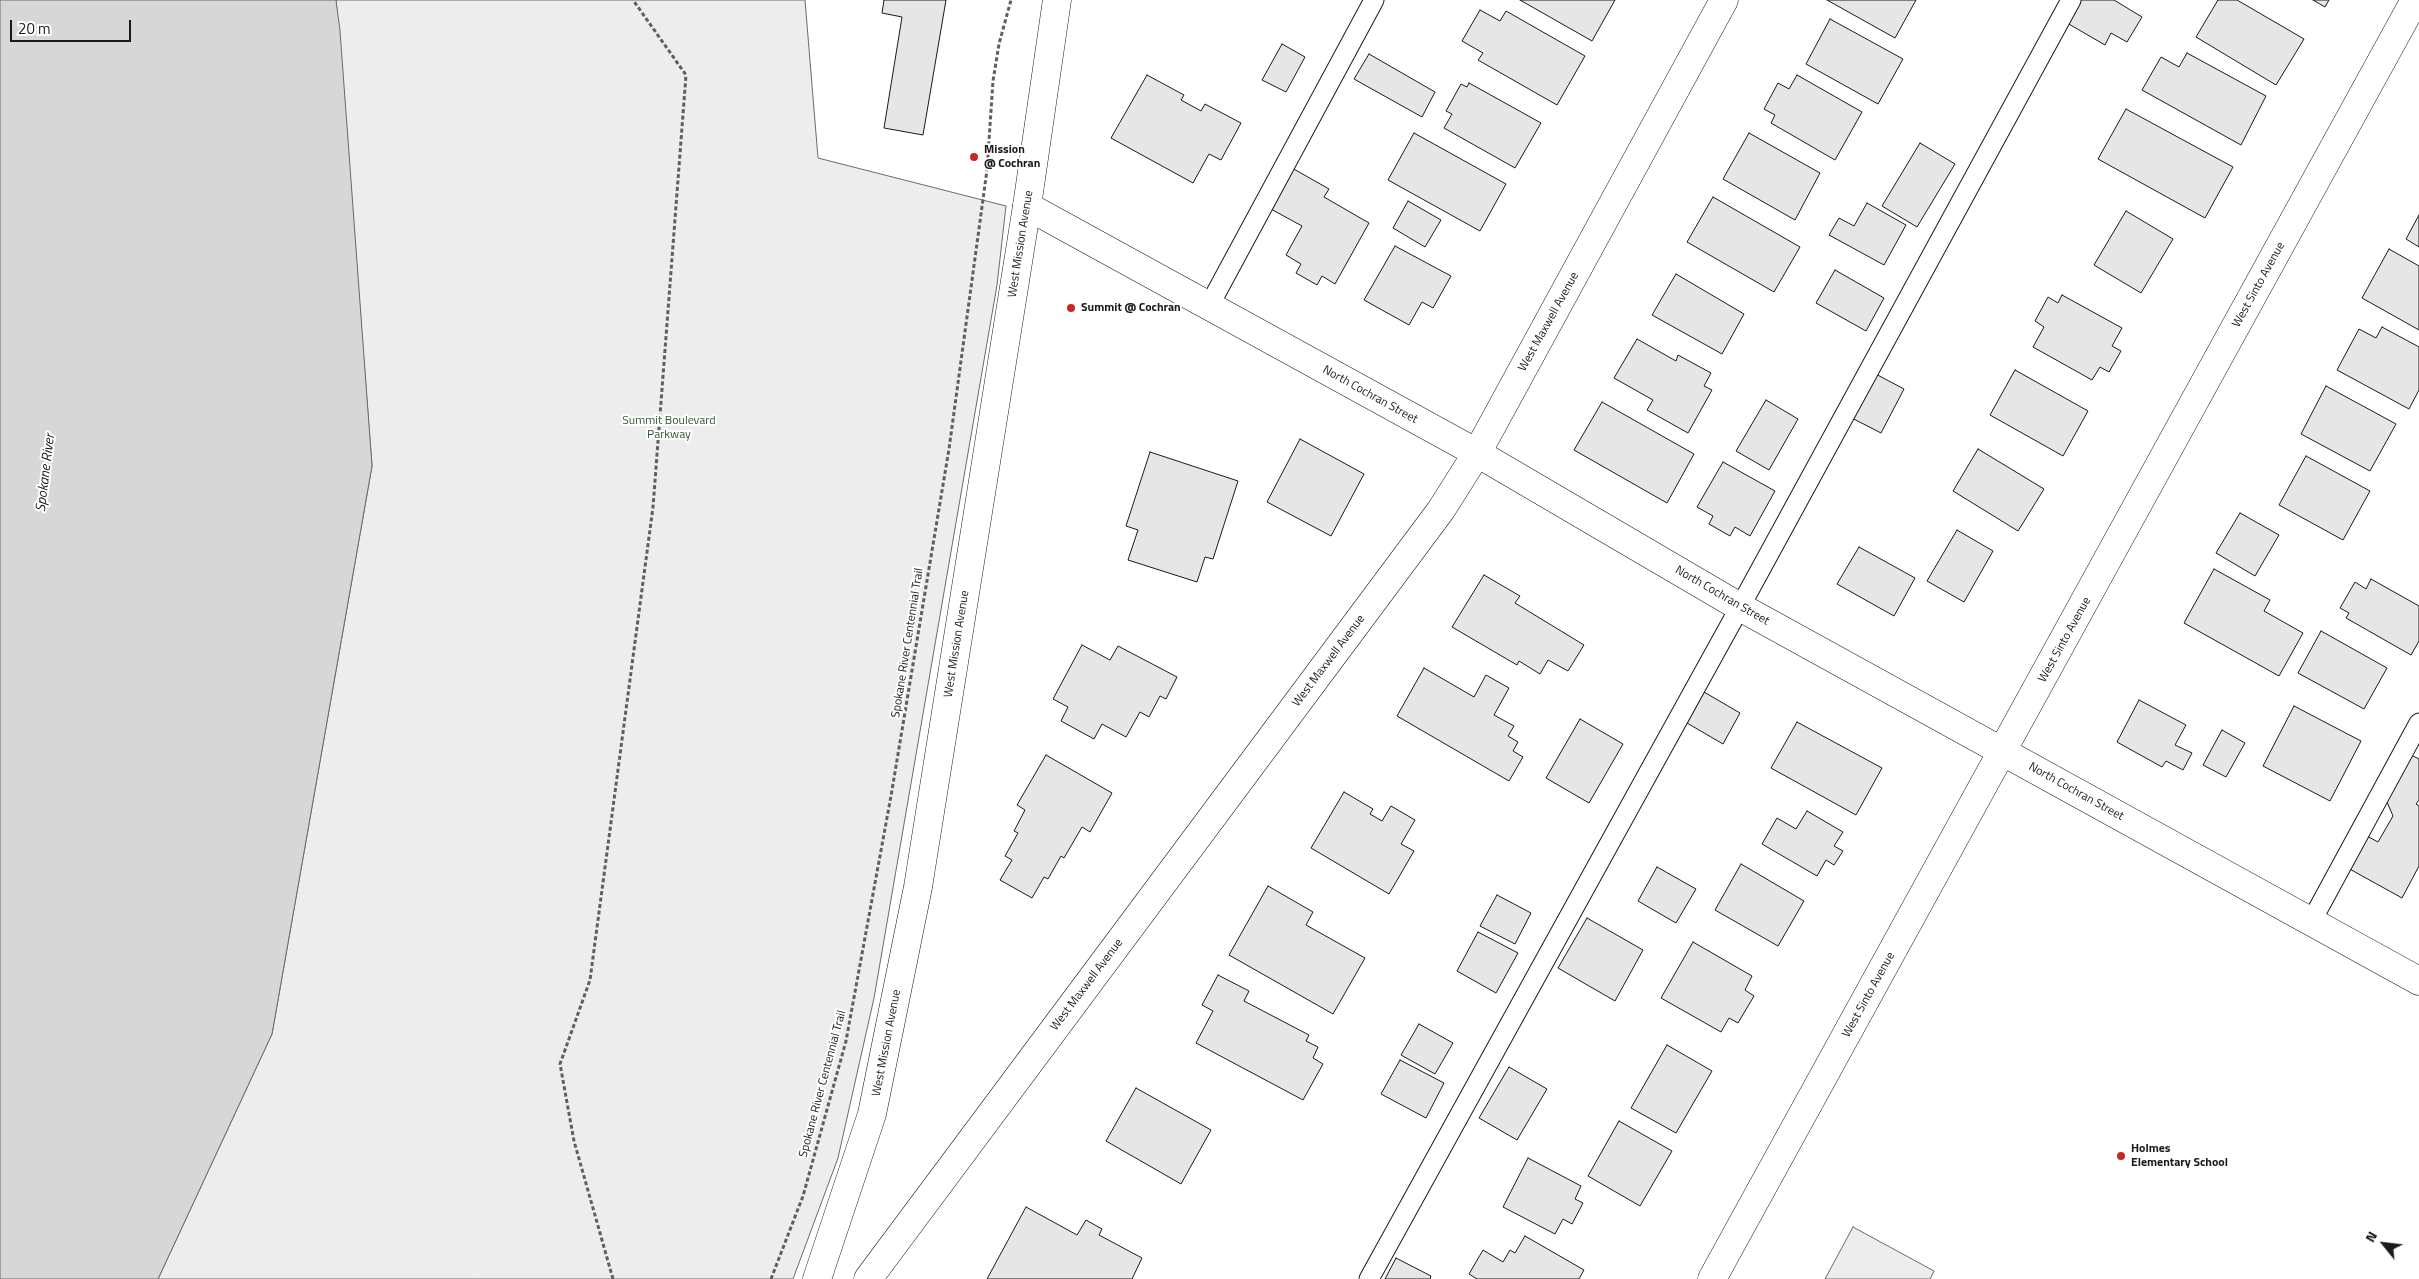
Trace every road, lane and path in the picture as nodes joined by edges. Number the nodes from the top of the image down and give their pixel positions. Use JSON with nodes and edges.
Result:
{"nodes":[{"id":1,"x":633,"y":0,"type":"edge"},
{"id":2,"x":1011,"y":0,"type":"edge"},
{"id":3,"x":1057,"y":0,"type":"edge"},
{"id":4,"x":1374,"y":0,"type":"edge"},
{"id":5,"x":1724,"y":0,"type":"edge"},
{"id":6,"x":2071,"y":0,"type":"edge"},
{"id":7,"x":2415,"y":0,"type":"edge"},
{"id":8,"x":1027,"y":206,"type":"junction"},
{"id":9,"x":1209,"y":306,"type":"junction"},
{"id":10,"x":1477,"y":454,"type":"junction"},
{"id":11,"x":1740,"y":607,"type":"junction"},
{"id":12,"x":2419,"y":724,"type":"edge"},
{"id":13,"x":2003,"y":752,"type":"junction"},
{"id":14,"x":2311,"y":922,"type":"junction"},
{"id":15,"x":2419,"y":981,"type":"edge"},
{"id":16,"x":613,"y":1279,"type":"edge"},
{"id":17,"x":771,"y":1279,"type":"edge"},
{"id":18,"x":817,"y":1279,"type":"edge"},
{"id":19,"x":868,"y":1279,"type":"edge"},
{"id":20,"x":1369,"y":1279,"type":"edge"},
{"id":21,"x":1712,"y":1279,"type":"edge"}],
"edges":[{"from":1,"to":16,"type":"path"},
{"from":2,"to":17,"type":"path","name":"Spokane River Centennial Trail"},
{"from":3,"to":8,"type":"street","name":"West Mission Avenue"},
{"from":4,"to":9,"type":"lane"},
{"from":5,"to":10,"type":"street","name":"West Maxwell Avenue"},
{"from":6,"to":11,"type":"lane"},
{"from":7,"to":13,"type":"street","name":"West Sinto Avenue"},
{"from":8,"to":9,"type":"street","name":"North Cochran Street"},
{"from":8,"to":18,"type":"street","name":"West Mission Avenue"},
{"from":9,"to":10,"type":"street","name":"North Cochran Street"},
{"from":10,"to":11,"type":"street","name":"North Cochran Street"},
{"from":10,"to":19,"type":"street","name":"West Maxwell Avenue"},
{"from":11,"to":13,"type":"street","name":"North Cochran Street"},
{"from":11,"to":20,"type":"lane"},
{"from":12,"to":14,"type":"lane"},
{"from":13,"to":14,"type":"street","name":"North Cochran Street"},
{"from":13,"to":21,"type":"street","name":"West Sinto Avenue"},
{"from":14,"to":15,"type":"street","name":"North Cochran Street"}]}
